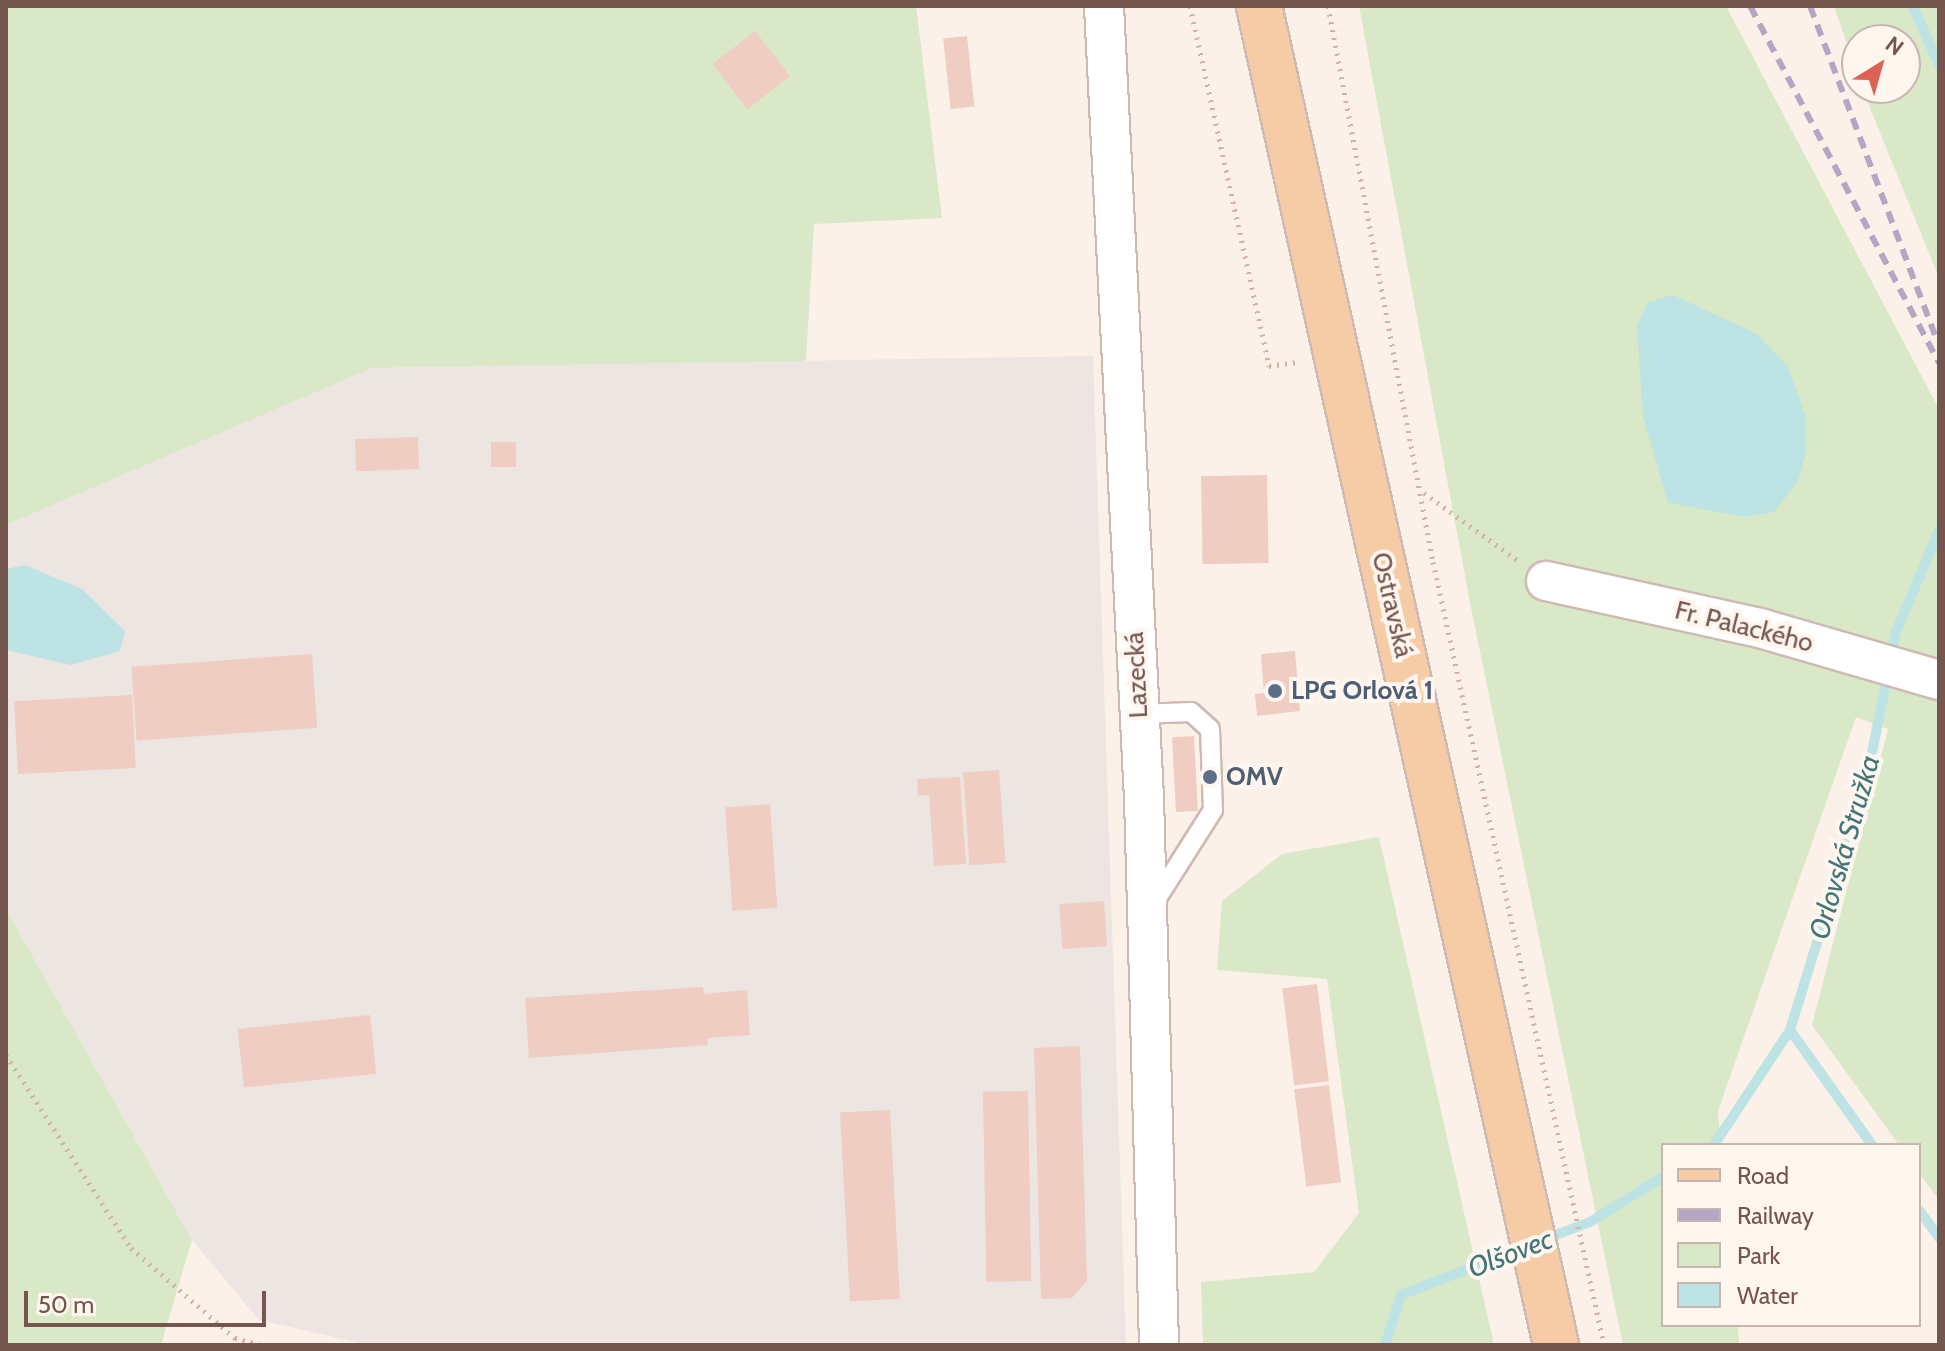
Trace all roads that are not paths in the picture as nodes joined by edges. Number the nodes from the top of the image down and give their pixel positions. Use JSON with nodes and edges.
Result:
{"nodes":[{"id":1,"x":1104,"y":6,"type":"edge"},
{"id":2,"x":1259,"y":6,"type":"edge"},
{"id":3,"x":1546,"y":581,"type":"road end"},
{"id":4,"x":1939,"y":680,"type":"edge"},
{"id":5,"x":1140,"y":714,"type":"junction"},
{"id":6,"x":1148,"y":914,"type":"junction"},
{"id":7,"x":1159,"y":1345,"type":"edge"},
{"id":8,"x":1556,"y":1345,"type":"edge"}],
"edges":[{"from":1,"to":5,"type":"street","name":"Lazecká"},
{"from":2,"to":8,"type":"main road","name":"Ostravská"},
{"from":3,"to":4,"type":"street","name":"Fr. Palackého"},
{"from":5,"to":6,"type":"street","name":"Lazecká"},
{"from":5,"to":6,"type":"lane"},
{"from":6,"to":7,"type":"street","name":"Lazecká"}]}
